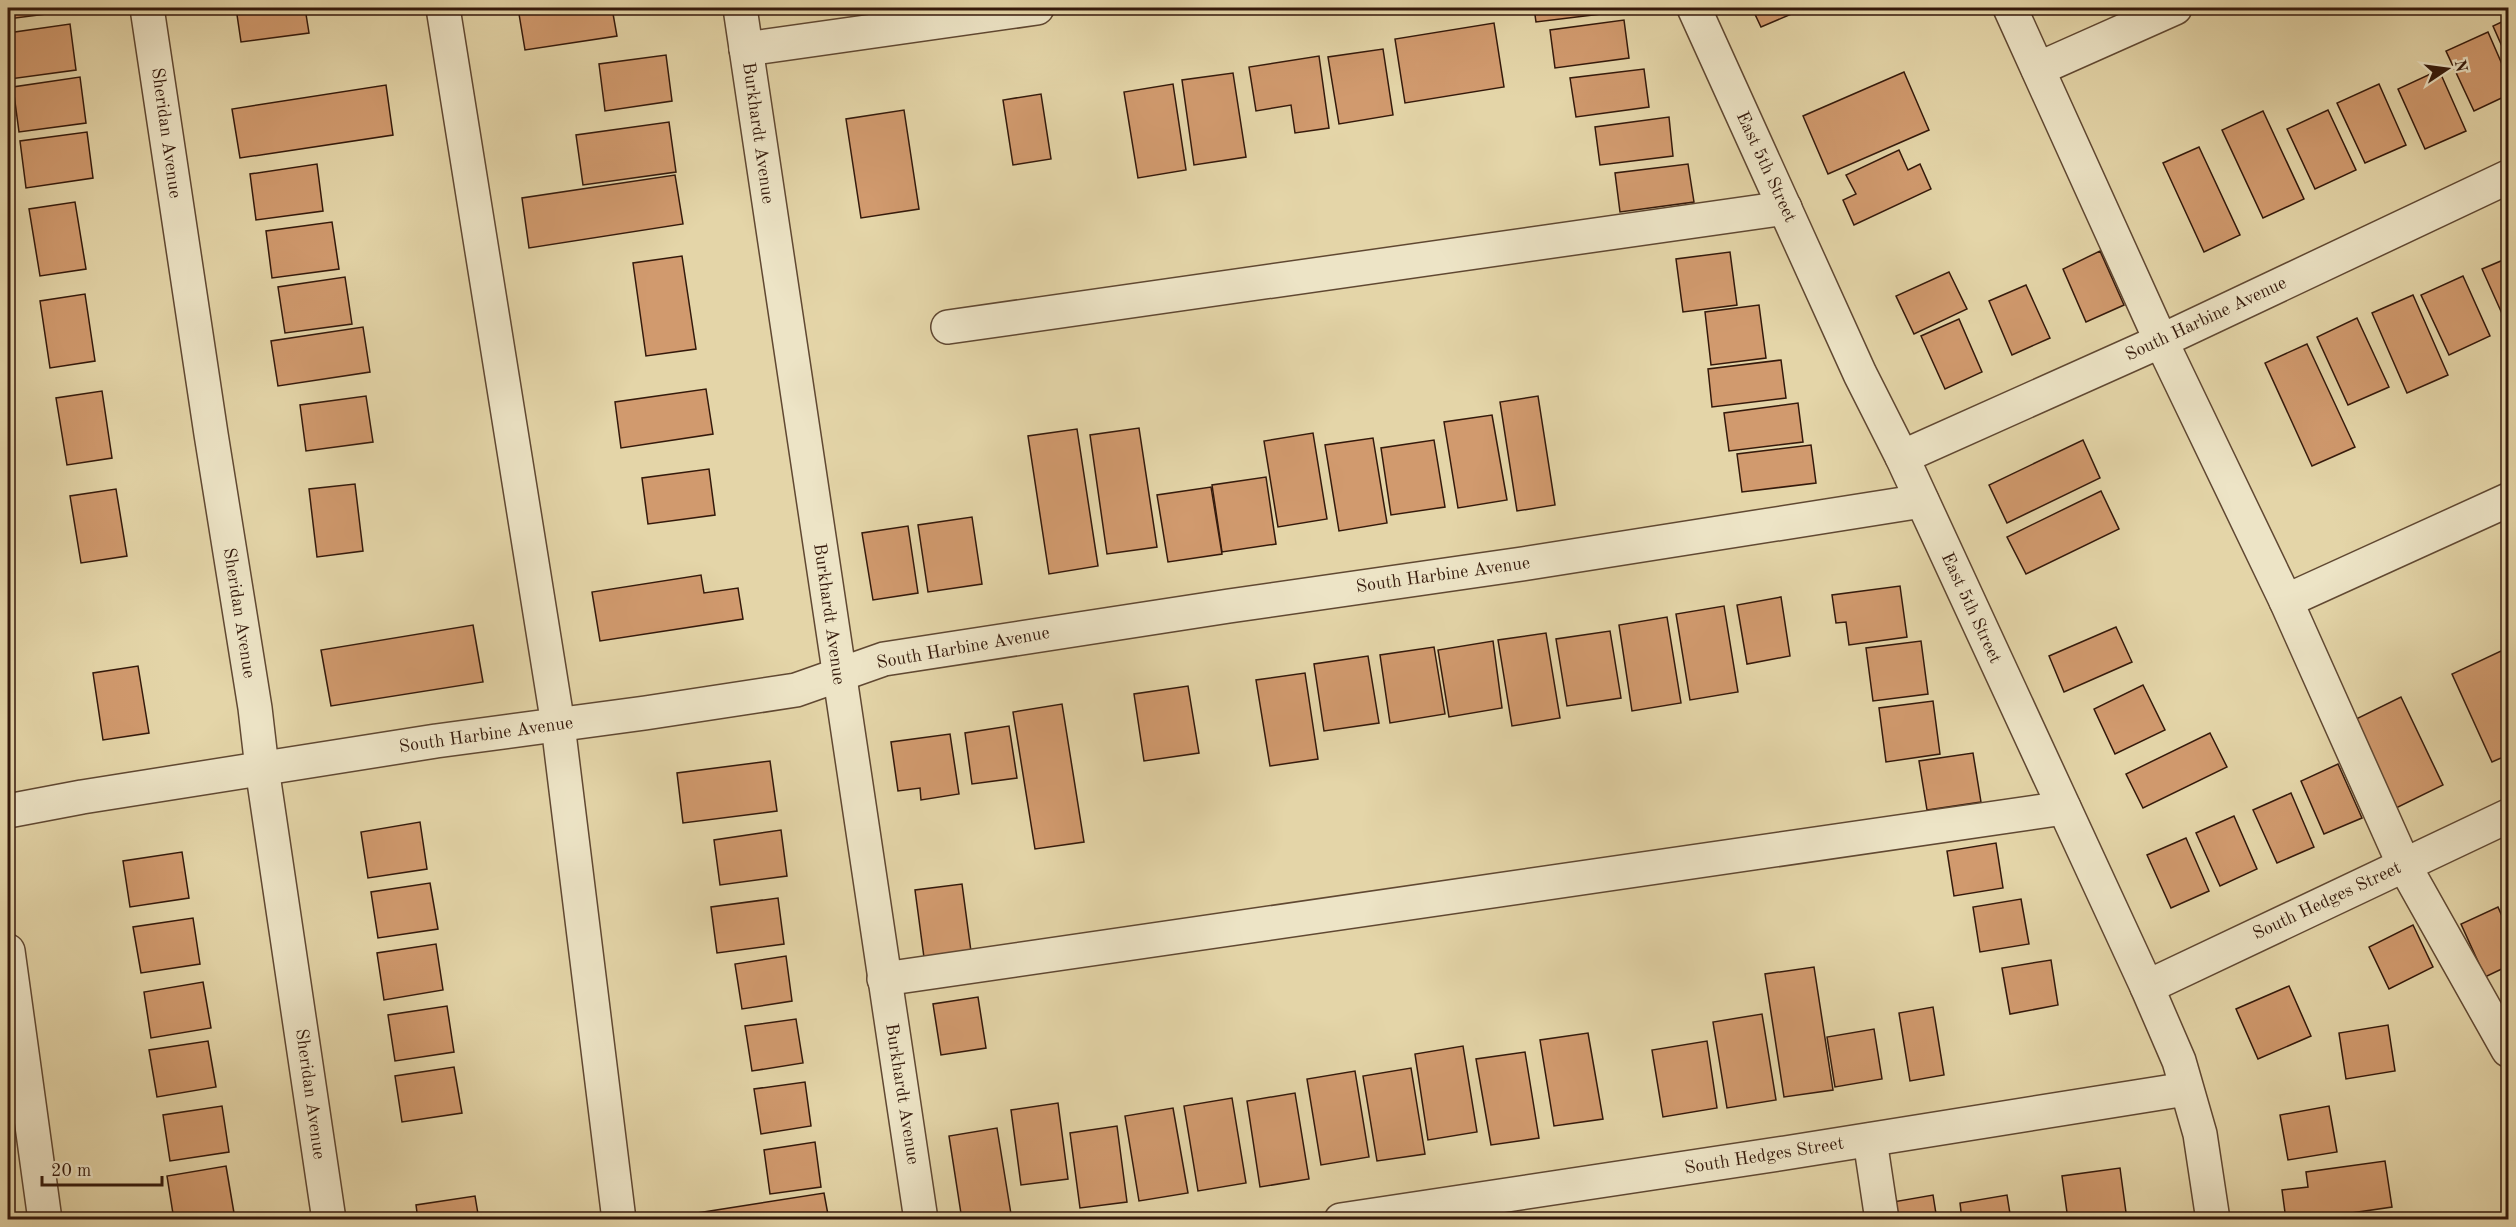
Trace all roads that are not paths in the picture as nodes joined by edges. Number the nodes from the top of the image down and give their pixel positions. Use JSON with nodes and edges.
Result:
{"nodes":[{"id":1,"x":147,"y":8,"type":"edge"},
{"id":2,"x":443,"y":8,"type":"edge"},
{"id":3,"x":740,"y":8,"type":"edge"},
{"id":4,"x":1037,"y":8,"type":"edge"},
{"id":5,"x":1694,"y":8,"type":"edge"},
{"id":6,"x":2010,"y":8,"type":"edge"},
{"id":7,"x":2175,"y":8,"type":"edge"},
{"id":8,"x":746,"y":49,"type":"junction"},
{"id":9,"x":2038,"y":69,"type":"junction"},
{"id":10,"x":2508,"y":177,"type":"edge"},
{"id":11,"x":1785,"y":208,"type":"junction"},
{"id":12,"x":948,"y":327,"type":"dead end"},
{"id":13,"x":2161,"y":341,"type":"junction"},
{"id":14,"x":1902,"y":457,"type":"junction"},
{"id":15,"x":2508,"y":500,"type":"edge"},
{"id":16,"x":1922,"y":501,"type":"junction"},
{"id":17,"x":2286,"y":601,"type":"junction"},
{"id":18,"x":838,"y":675,"type":"junction"},
{"id":19,"x":558,"y":725,"type":"junction"},
{"id":20,"x":262,"y":768,"type":"junction"},
{"id":21,"x":2064,"y":807,"type":"junction"},
{"id":22,"x":8,"y":811,"type":"edge"},
{"id":23,"x":2508,"y":816,"type":"edge"},
{"id":24,"x":2404,"y":865,"type":"junction"},
{"id":25,"x":8,"y":951,"type":"edge"},
{"id":26,"x":884,"y":979,"type":"junction"},
{"id":27,"x":2147,"y":987,"type":"junction"},
{"id":28,"x":2508,"y":1050,"type":"edge"},
{"id":29,"x":2186,"y":1089,"type":"junction"},
{"id":30,"x":1870,"y":1140,"type":"junction"},
{"id":31,"x":45,"y":1220,"type":"edge"},
{"id":32,"x":329,"y":1220,"type":"edge"},
{"id":33,"x":619,"y":1220,"type":"edge"},
{"id":34,"x":921,"y":1220,"type":"edge"},
{"id":35,"x":1341,"y":1220,"type":"edge"},
{"id":36,"x":1882,"y":1220,"type":"edge"},
{"id":37,"x":2213,"y":1220,"type":"edge"}],
"edges":[{"from":1,"to":20,"type":"street","name":"Sheridan Avenue"},
{"from":2,"to":19,"type":"street"},
{"from":3,"to":8,"type":"street","name":"Burkhardt Avenue"},
{"from":4,"to":8,"type":"street"},
{"from":5,"to":11,"type":"street","name":"East 5th Street"},
{"from":6,"to":9,"type":"street"},
{"from":7,"to":9,"type":"street"},
{"from":8,"to":18,"type":"street","name":"Burkhardt Avenue"},
{"from":9,"to":13,"type":"street"},
{"from":10,"to":13,"type":"street","name":"South Harbine Avenue"},
{"from":11,"to":12,"type":"street"},
{"from":11,"to":14,"type":"street","name":"East 5th Street"},
{"from":13,"to":14,"type":"street","name":"South Harbine Avenue"},
{"from":13,"to":17,"type":"street"},
{"from":14,"to":16,"type":"street","name":"East 5th Street"},
{"from":15,"to":17,"type":"street"},
{"from":16,"to":18,"type":"street","name":"South Harbine Avenue"},
{"from":16,"to":21,"type":"street","name":"East 5th Street"},
{"from":17,"to":24,"type":"street"},
{"from":18,"to":19,"type":"street","name":"South Harbine Avenue"},
{"from":18,"to":26,"type":"street","name":"Burkhardt Avenue"},
{"from":19,"to":20,"type":"street","name":"South Harbine Avenue"},
{"from":19,"to":33,"type":"street"},
{"from":20,"to":22,"type":"street","name":"South Harbine Avenue"},
{"from":20,"to":32,"type":"street","name":"Sheridan Avenue"},
{"from":21,"to":26,"type":"street"},
{"from":21,"to":27,"type":"street","name":"East 5th Street"},
{"from":23,"to":24,"type":"street","name":"South Hedges Street"},
{"from":24,"to":27,"type":"street","name":"South Hedges Street"},
{"from":24,"to":28,"type":"street"},
{"from":25,"to":31,"type":"street"},
{"from":26,"to":34,"type":"street","name":"Burkhardt Avenue"},
{"from":27,"to":29,"type":"street","name":"East 5th Street"},
{"from":29,"to":30,"type":"street","name":"South Hedges Street"},
{"from":29,"to":37,"type":"street","name":"East 5th Street"},
{"from":30,"to":35,"type":"street","name":"South Hedges Street"},
{"from":30,"to":36,"type":"street"}]}
